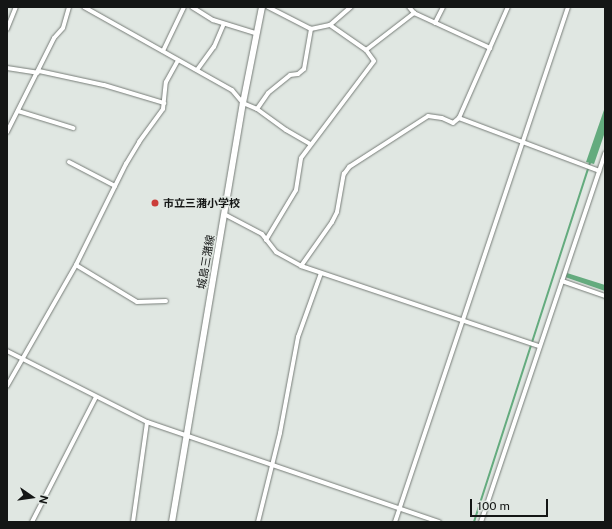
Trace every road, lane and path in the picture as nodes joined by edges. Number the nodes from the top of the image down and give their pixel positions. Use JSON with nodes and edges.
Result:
{"nodes":[{"id":1,"x":16,"y":7,"type":"edge"},
{"id":2,"x":69,"y":7,"type":"edge"},
{"id":3,"x":84,"y":7,"type":"edge"},
{"id":4,"x":184,"y":7,"type":"edge"},
{"id":5,"x":192,"y":7,"type":"edge"},
{"id":6,"x":262,"y":7,"type":"edge"},
{"id":7,"x":268,"y":7,"type":"edge"},
{"id":8,"x":352,"y":7,"type":"edge"},
{"id":9,"x":409,"y":7,"type":"edge"},
{"id":10,"x":443,"y":7,"type":"edge"},
{"id":11,"x":508,"y":7,"type":"edge"},
{"id":12,"x":568,"y":7,"type":"edge"},
{"id":13,"x":414,"y":13,"type":"junction"},
{"id":14,"x":435,"y":23,"type":"junction"},
{"id":15,"x":224,"y":24,"type":"junction"},
{"id":16,"x":330,"y":25,"type":"junction"},
{"id":17,"x":7,"y":29,"type":"edge"},
{"id":18,"x":311,"y":29,"type":"junction"},
{"id":19,"x":255,"y":33,"type":"junction"},
{"id":20,"x":490,"y":48,"type":"junction"},
{"id":21,"x":366,"y":50,"type":"junction"},
{"id":22,"x":162,"y":51,"type":"junction"},
{"id":23,"x":178,"y":60,"type":"junction"},
{"id":24,"x":7,"y":68,"type":"edge"},
{"id":25,"x":197,"y":70,"type":"junction"},
{"id":26,"x":39,"y":72,"type":"junction"},
{"id":27,"x":164,"y":103,"type":"junction"},
{"id":28,"x":243,"y":103,"type":"junction"},
{"id":29,"x":257,"y":108,"type":"junction"},
{"id":30,"x":18,"y":111,"type":"junction"},
{"id":31,"x":459,"y":118,"type":"junction"},
{"id":32,"x":73,"y":128,"type":"dead end"},
{"id":33,"x":7,"y":132,"type":"edge"},
{"id":34,"x":522,"y":143,"type":"junction"},
{"id":35,"x":310,"y":144,"type":"junction"},
{"id":36,"x":605,"y":153,"type":"edge"},
{"id":37,"x":69,"y":162,"type":"dead end"},
{"id":38,"x":599,"y":171,"type":"junction"},
{"id":39,"x":115,"y":186,"type":"junction"},
{"id":40,"x":224,"y":214,"type":"junction"},
{"id":41,"x":266,"y":240,"type":"junction"},
{"id":42,"x":76,"y":265,"type":"junction"},
{"id":43,"x":301,"y":266,"type":"junction"},
{"id":44,"x":321,"y":273,"type":"junction"},
{"id":45,"x":562,"y":279,"type":"junction"},
{"id":46,"x":605,"y":296,"type":"edge"},
{"id":47,"x":166,"y":301,"type":"dead end"},
{"id":48,"x":463,"y":320,"type":"junction"},
{"id":49,"x":539,"y":346,"type":"junction"},
{"id":50,"x":7,"y":351,"type":"edge"},
{"id":51,"x":22,"y":359,"type":"junction"},
{"id":52,"x":7,"y":386,"type":"edge"},
{"id":53,"x":96,"y":397,"type":"junction"},
{"id":54,"x":147,"y":422,"type":"junction"},
{"id":55,"x":185,"y":436,"type":"junction"},
{"id":56,"x":272,"y":466,"type":"junction"},
{"id":57,"x":399,"y":508,"type":"junction"},
{"id":58,"x":32,"y":522,"type":"edge"},
{"id":59,"x":133,"y":522,"type":"edge"},
{"id":60,"x":172,"y":522,"type":"edge"},
{"id":61,"x":258,"y":522,"type":"edge"},
{"id":62,"x":395,"y":522,"type":"edge"},
{"id":63,"x":439,"y":522,"type":"edge"},
{"id":64,"x":481,"y":522,"type":"edge"}],
"edges":[{"from":1,"to":17,"type":"street"},
{"from":2,"to":26,"type":"street"},
{"from":3,"to":22,"type":"street"},
{"from":4,"to":22,"type":"street"},
{"from":5,"to":15,"type":"street"},
{"from":6,"to":19,"type":"main road","name":"城島三潴線"},
{"from":7,"to":18,"type":"street"},
{"from":8,"to":16,"type":"street"},
{"from":9,"to":13,"type":"street"},
{"from":10,"to":14,"type":"street"},
{"from":11,"to":20,"type":"street"},
{"from":12,"to":34,"type":"street"},
{"from":13,"to":14,"type":"street"},
{"from":13,"to":21,"type":"street"},
{"from":14,"to":20,"type":"street"},
{"from":15,"to":19,"type":"street"},
{"from":15,"to":25,"type":"street"},
{"from":16,"to":18,"type":"street"},
{"from":16,"to":21,"type":"street"},
{"from":18,"to":29,"type":"street"},
{"from":19,"to":28,"type":"main road","name":"城島三潴線"},
{"from":20,"to":31,"type":"street"},
{"from":21,"to":35,"type":"street"},
{"from":22,"to":23,"type":"street"},
{"from":23,"to":25,"type":"street"},
{"from":23,"to":27,"type":"street"},
{"from":24,"to":26,"type":"street"},
{"from":25,"to":28,"type":"street"},
{"from":26,"to":27,"type":"street"},
{"from":26,"to":30,"type":"street"},
{"from":27,"to":39,"type":"street"},
{"from":28,"to":29,"type":"street"},
{"from":28,"to":40,"type":"main road","name":"城島三潴線"},
{"from":29,"to":35,"type":"street"},
{"from":30,"to":32,"type":"street"},
{"from":30,"to":33,"type":"street"},
{"from":31,"to":34,"type":"street"},
{"from":31,"to":43,"type":"street"},
{"from":34,"to":38,"type":"street"},
{"from":34,"to":48,"type":"street"},
{"from":35,"to":41,"type":"street"},
{"from":36,"to":38,"type":"street"},
{"from":37,"to":39,"type":"street"},
{"from":38,"to":45,"type":"street"},
{"from":39,"to":42,"type":"street"},
{"from":40,"to":41,"type":"street"},
{"from":40,"to":55,"type":"main road","name":"城島三潴線"},
{"from":41,"to":43,"type":"street"},
{"from":42,"to":47,"type":"street"},
{"from":42,"to":51,"type":"street"},
{"from":43,"to":44,"type":"street"},
{"from":44,"to":48,"type":"street"},
{"from":44,"to":56,"type":"street"},
{"from":45,"to":46,"type":"street"},
{"from":45,"to":49,"type":"street"},
{"from":48,"to":49,"type":"street"},
{"from":48,"to":57,"type":"street"},
{"from":49,"to":64,"type":"street"},
{"from":50,"to":51,"type":"street"},
{"from":51,"to":52,"type":"street"},
{"from":51,"to":53,"type":"street"},
{"from":53,"to":54,"type":"street"},
{"from":53,"to":58,"type":"street"},
{"from":54,"to":55,"type":"street"},
{"from":54,"to":59,"type":"street"},
{"from":55,"to":56,"type":"street"},
{"from":55,"to":60,"type":"main road","name":"城島三潴線"},
{"from":56,"to":57,"type":"street"},
{"from":56,"to":61,"type":"street"},
{"from":57,"to":62,"type":"street"},
{"from":57,"to":63,"type":"street"}]}
